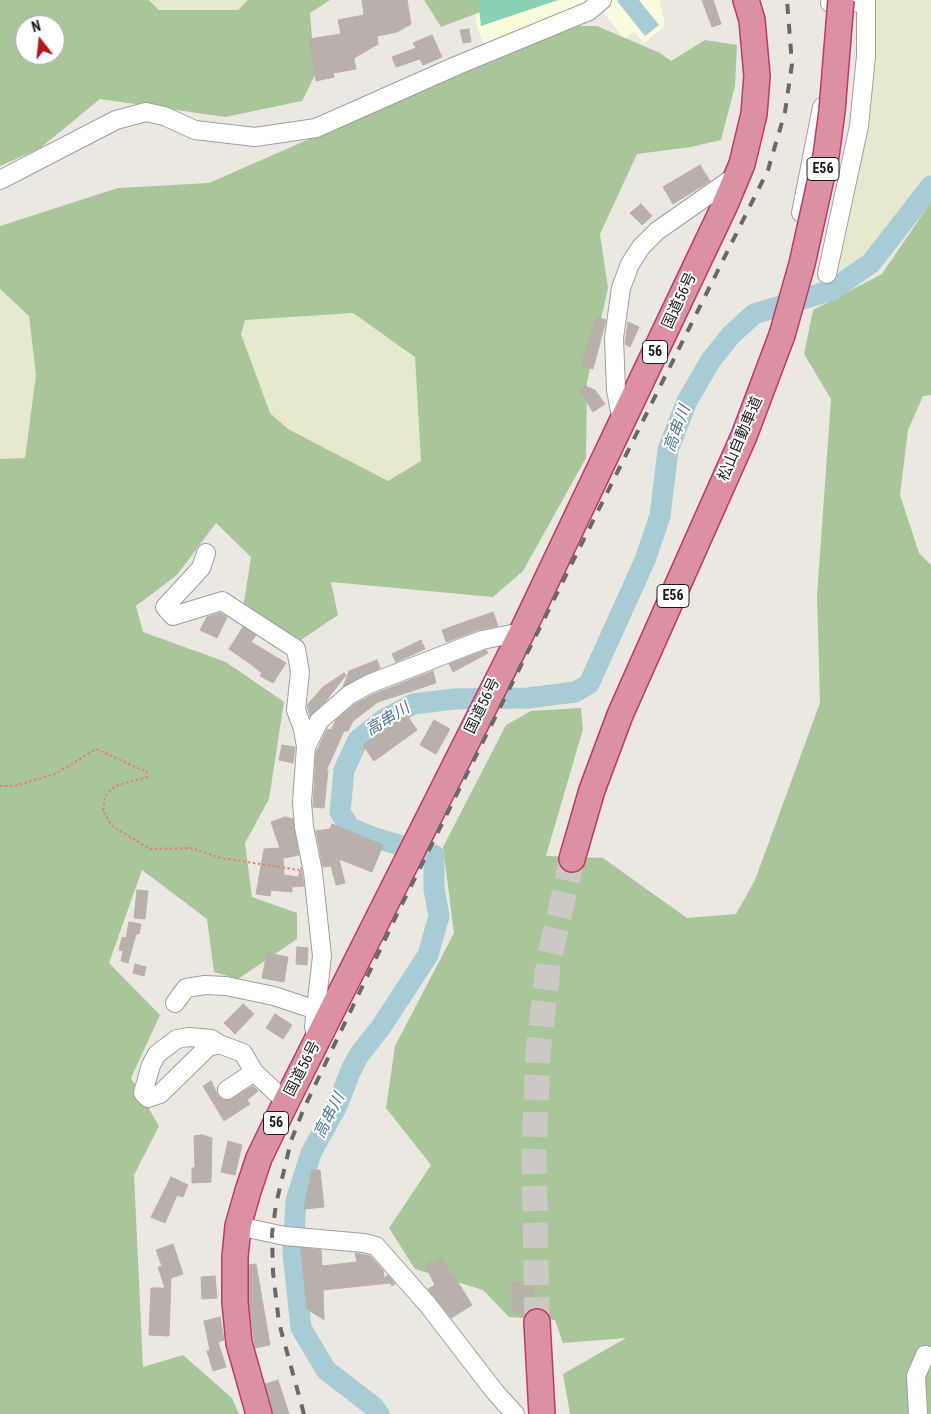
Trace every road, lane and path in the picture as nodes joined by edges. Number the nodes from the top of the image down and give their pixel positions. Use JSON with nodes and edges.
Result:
{"nodes":[{"id":1,"x":602,"y":0,"type":"edge"},
{"id":2,"x":746,"y":0,"type":"edge"},
{"id":3,"x":841,"y":0,"type":"edge"},
{"id":4,"x":866,"y":1,"type":"edge"},
{"id":5,"x":810,"y":164,"type":"junction"},
{"id":6,"x":849,"y":170,"type":"junction"},
{"id":7,"x":738,"y":175,"type":"junction"},
{"id":8,"x":0,"y":180,"type":"edge"},
{"id":9,"x":794,"y":245,"type":"junction"},
{"id":10,"x":832,"y":253,"type":"junction"},
{"id":11,"x":827,"y":274,"type":"dead end"},
{"id":12,"x":784,"y":285,"type":"dead end"},
{"id":13,"x":622,"y":421,"type":"junction"},
{"id":14,"x":206,"y":553,"type":"dead end"},
{"id":15,"x":522,"y":632,"type":"junction"},
{"id":16,"x":306,"y":747,"type":"junction"},
{"id":17,"x":0,"y":786,"type":"edge"},
{"id":18,"x":572,"y":859,"type":"tunnel mouth"},
{"id":19,"x":313,"y":872,"type":"junction"},
{"id":20,"x":175,"y":1003,"type":"dead end"},
{"id":21,"x":316,"y":1010,"type":"junction"},
{"id":22,"x":317,"y":1041,"type":"junction"},
{"id":23,"x":219,"y":1044,"type":"dead end"},
{"id":24,"x":254,"y":1072,"type":"junction"},
{"id":25,"x":226,"y":1090,"type":"dead end"},
{"id":26,"x":286,"y":1102,"type":"junction"},
{"id":27,"x":238,"y":1226,"type":"junction"},
{"id":28,"x":537,"y":1322,"type":"tunnel mouth"},
{"id":29,"x":931,"y":1356,"type":"edge"},
{"id":30,"x":542,"y":1405,"type":"edge"},
{"id":31,"x":259,"y":1414,"type":"edge"},
{"id":32,"x":515,"y":1414,"type":"edge"},
{"id":33,"x":918,"y":1414,"type":"edge"}],
"edges":[{"from":1,"to":8,"type":"street"},
{"from":2,"to":7,"type":"highway","name":"国道56号","number":"56"},
{"from":3,"to":18,"type":"highway","name":"松山自動車道","number":"E56","bridge":true},
{"from":4,"to":5,"type":"street"},
{"from":4,"to":6,"type":"street"},
{"from":5,"to":6,"type":"street"},
{"from":5,"to":9,"type":"street"},
{"from":6,"to":10,"type":"street"},
{"from":7,"to":13,"type":"highway","name":"国道56号","number":"56"},
{"from":7,"to":13,"type":"street"},
{"from":9,"to":10,"type":"street"},
{"from":9,"to":12,"type":"street"},
{"from":10,"to":11,"type":"street"},
{"from":13,"to":15,"type":"highway","name":"国道56号","number":"56"},
{"from":14,"to":16,"type":"street"},
{"from":15,"to":16,"type":"street"},
{"from":15,"to":22,"type":"highway","name":"国道56号","number":"56"},
{"from":16,"to":19,"type":"street"},
{"from":17,"to":19,"type":"path"},
{"from":19,"to":21,"type":"street"},
{"from":20,"to":21,"type":"street"},
{"from":21,"to":22,"type":"street"},
{"from":22,"to":26,"type":"highway","name":"国道56号","number":"56"},
{"from":23,"to":24,"type":"street"},
{"from":24,"to":25,"type":"street"},
{"from":24,"to":26,"type":"street"},
{"from":26,"to":27,"type":"highway","name":"国道56号","number":"56"},
{"from":27,"to":31,"type":"highway","name":"国道56号","number":"56"},
{"from":27,"to":32,"type":"street"},
{"from":28,"to":30,"type":"highway"},
{"from":29,"to":33,"type":"street"}]}
